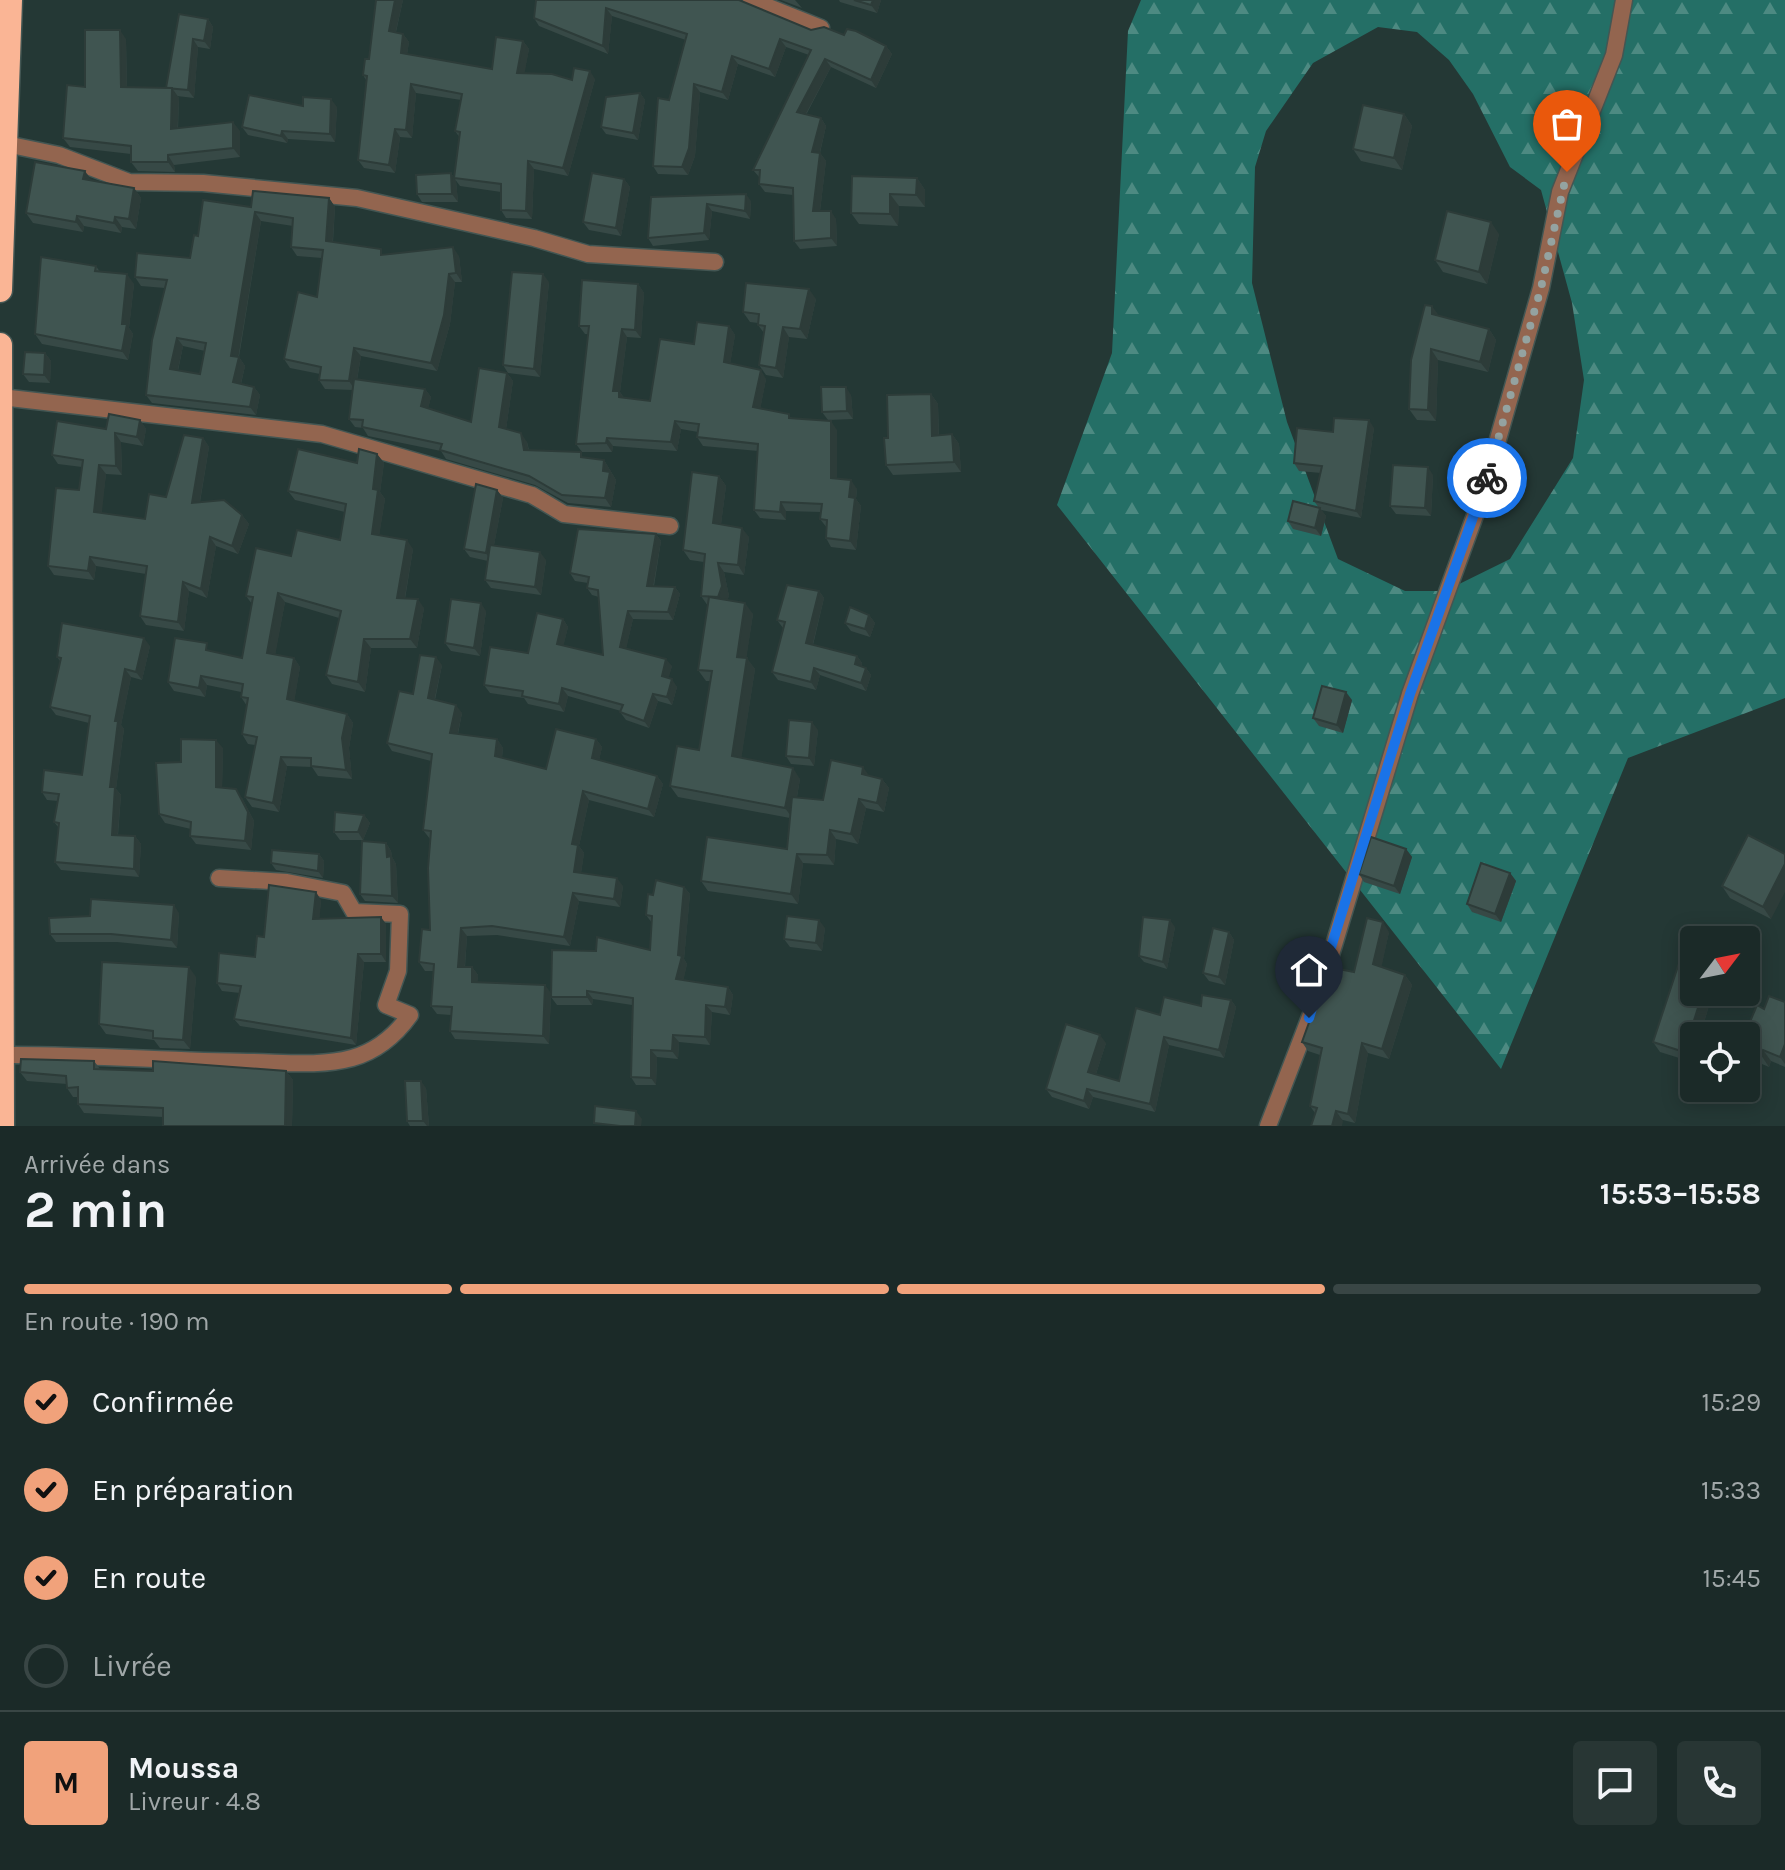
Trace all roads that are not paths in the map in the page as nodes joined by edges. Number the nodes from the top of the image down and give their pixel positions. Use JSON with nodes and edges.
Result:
{"nodes":[{"id":1,"x":10,"y":0,"type":"edge"},
{"id":2,"x":751,"y":0,"type":"edge"},
{"id":3,"x":1624,"y":0,"type":"edge"},
{"id":4,"x":821,"y":28,"type":"edge"},
{"id":5,"x":6,"y":144,"type":"junction"},
{"id":6,"x":715,"y":262,"type":"dead end"},
{"id":7,"x":0,"y":290,"type":"edge"},
{"id":8,"x":0,"y":345,"type":"edge"},
{"id":9,"x":1,"y":397,"type":"edge"},
{"id":10,"x":670,"y":526,"type":"dead end"},
{"id":11,"x":219,"y":878,"type":"dead end"},
{"id":12,"x":2,"y":1055,"type":"junction"},
{"id":13,"x":2,"y":1126,"type":"edge"},
{"id":14,"x":1268,"y":1126,"type":"edge"}],
"edges":[{"from":1,"to":5,"type":"highway"},
{"from":2,"to":4,"type":"street"},
{"from":3,"to":14,"type":"street"},
{"from":5,"to":6,"type":"street"},
{"from":5,"to":7,"type":"highway"},
{"from":8,"to":9,"type":"highway"},
{"from":9,"to":10,"type":"street"},
{"from":9,"to":12,"type":"highway"},
{"from":11,"to":12,"type":"street"},
{"from":12,"to":13,"type":"highway"}]}
